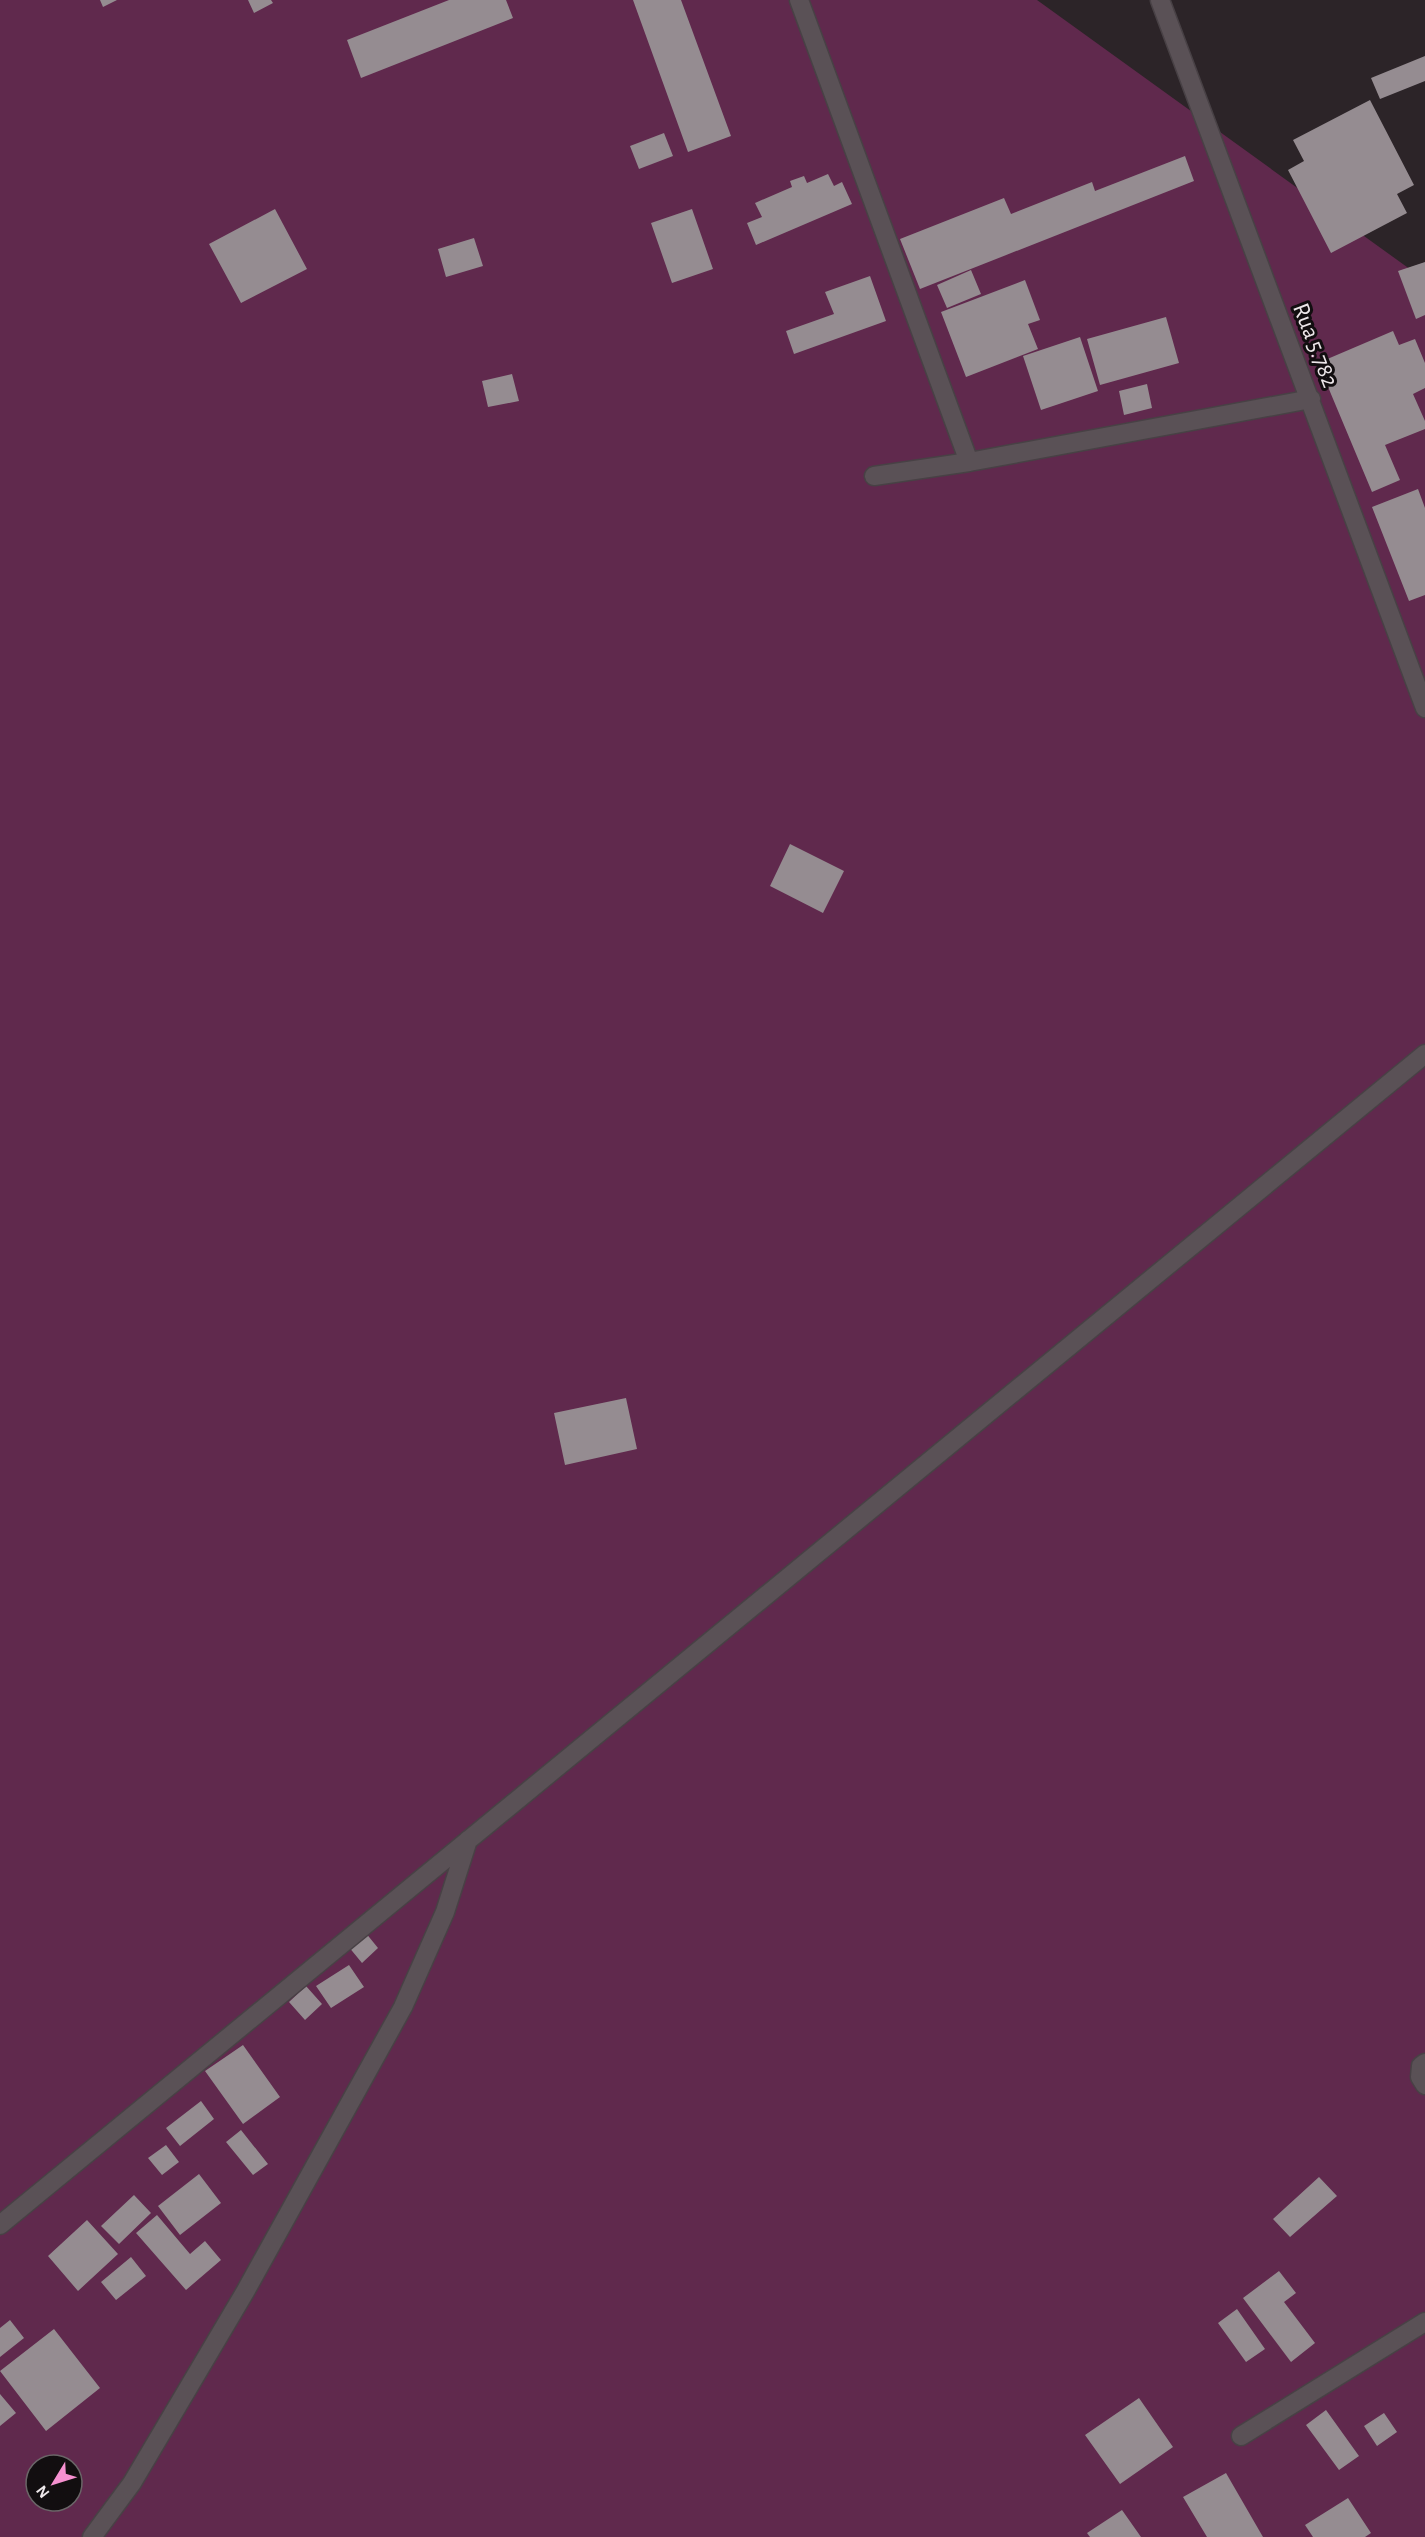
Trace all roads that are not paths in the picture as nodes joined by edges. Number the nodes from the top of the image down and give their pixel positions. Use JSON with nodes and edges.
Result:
{"nodes":[{"id":1,"x":799,"y":0,"type":"edge"},
{"id":2,"x":1160,"y":0,"type":"edge"},
{"id":3,"x":1311,"y":399,"type":"junction"},
{"id":4,"x":969,"y":462,"type":"junction"},
{"id":5,"x":874,"y":476,"type":"dead end"},
{"id":6,"x":1421,"y":685,"type":"edge"},
{"id":7,"x":1425,"y":708,"type":"edge"},
{"id":8,"x":1425,"y":1054,"type":"edge"},
{"id":9,"x":468,"y":1840,"type":"junction"},
{"id":10,"x":1425,"y":2063,"type":"edge"},
{"id":11,"x":1425,"y":2085,"type":"edge"},
{"id":12,"x":0,"y":2225,"type":"edge"},
{"id":13,"x":1425,"y":2322,"type":"edge"},
{"id":14,"x":1241,"y":2436,"type":"dead end"},
{"id":15,"x":92,"y":2537,"type":"edge"}],
"edges":[{"from":1,"to":4,"type":"street"},
{"from":2,"to":3,"type":"street","name":"Rua 5.782"},
{"from":3,"to":4,"type":"street"},
{"from":3,"to":6,"type":"street","name":"Rua 5.782"},
{"from":4,"to":5,"type":"street"},
{"from":6,"to":7,"type":"street","name":"Rua 5.782"},
{"from":8,"to":9,"type":"street"},
{"from":9,"to":12,"type":"street"},
{"from":9,"to":15,"type":"street"},
{"from":10,"to":11,"type":"street"},
{"from":13,"to":14,"type":"street"}]}
